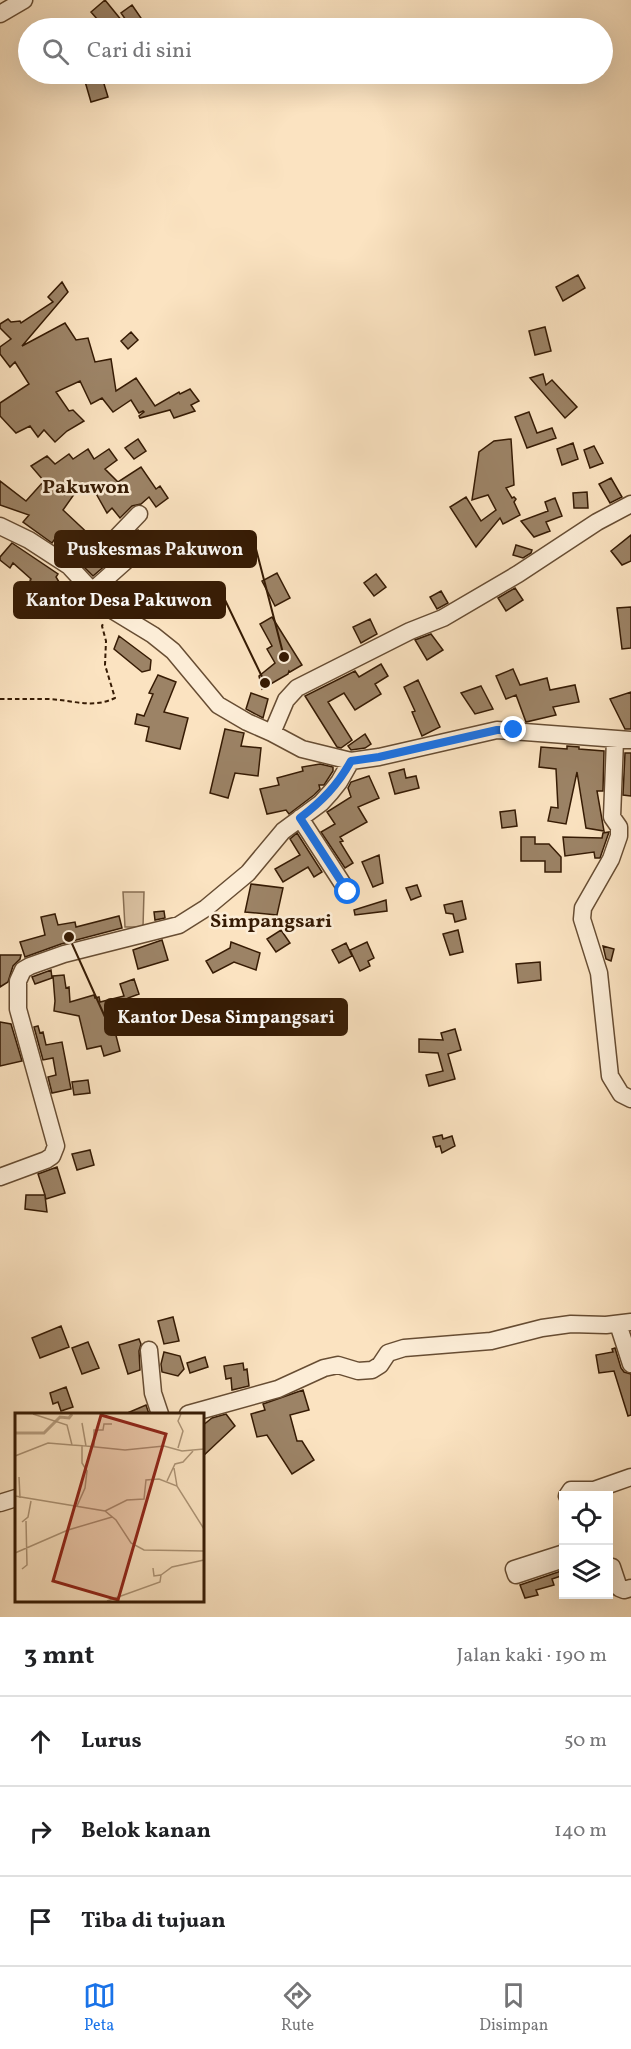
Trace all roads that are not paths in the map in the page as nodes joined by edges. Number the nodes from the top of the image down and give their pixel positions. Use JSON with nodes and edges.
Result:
{"nodes":[{"id":1,"x":24,"y":0,"type":"edge"},
{"id":2,"x":0,"y":14,"type":"edge"},
{"id":3,"x":631,"y":504,"type":"edge"},
{"id":4,"x":139,"y":514,"type":"dead end"},
{"id":5,"x":0,"y":526,"type":"edge"},
{"id":6,"x":92,"y":591,"type":"junction"},
{"id":7,"x":272,"y":733,"type":"junction"},
{"id":8,"x":623,"y":740,"type":"edge"},
{"id":9,"x":351,"y":761,"type":"junction"},
{"id":10,"x":300,"y":818,"type":"junction"},
{"id":11,"x":348,"y":892,"type":"dead end"},
{"id":12,"x":631,"y":1098,"type":"edge"},
{"id":13,"x":0,"y":1177,"type":"edge"},
{"id":14,"x":625,"y":1323,"type":"edge"},
{"id":15,"x":149,"y":1350,"type":"dead end"},
{"id":16,"x":631,"y":1364,"type":"edge"},
{"id":17,"x":160,"y":1413,"type":"edge"},
{"id":18,"x":192,"y":1413,"type":"edge"},
{"id":19,"x":631,"y":1477,"type":"edge"},
{"id":20,"x":570,"y":1491,"type":"edge"},
{"id":21,"x":15,"y":1498,"type":"edge"},
{"id":22,"x":0,"y":1503,"type":"edge"},
{"id":23,"x":559,"y":1555,"type":"edge"},
{"id":24,"x":559,"y":1561,"type":"edge"},
{"id":25,"x":613,"y":1570,"type":"edge"},
{"id":26,"x":631,"y":1588,"type":"edge"}],
"edges":[{"from":1,"to":2,"type":"street"},
{"from":3,"to":7,"type":"street"},
{"from":4,"to":6,"type":"street"},
{"from":5,"to":6,"type":"street"},
{"from":6,"to":7,"type":"street"},
{"from":7,"to":9,"type":"street"},
{"from":8,"to":9,"type":"street"},
{"from":8,"to":12,"type":"street"},
{"from":9,"to":10,"type":"street"},
{"from":10,"to":11,"type":"street"},
{"from":10,"to":13,"type":"street"},
{"from":14,"to":16,"type":"street"},
{"from":14,"to":18,"type":"street"},
{"from":15,"to":17,"type":"street"},
{"from":19,"to":20,"type":"street"},
{"from":21,"to":22,"type":"street"},
{"from":23,"to":24,"type":"street"},
{"from":25,"to":26,"type":"street"}]}
